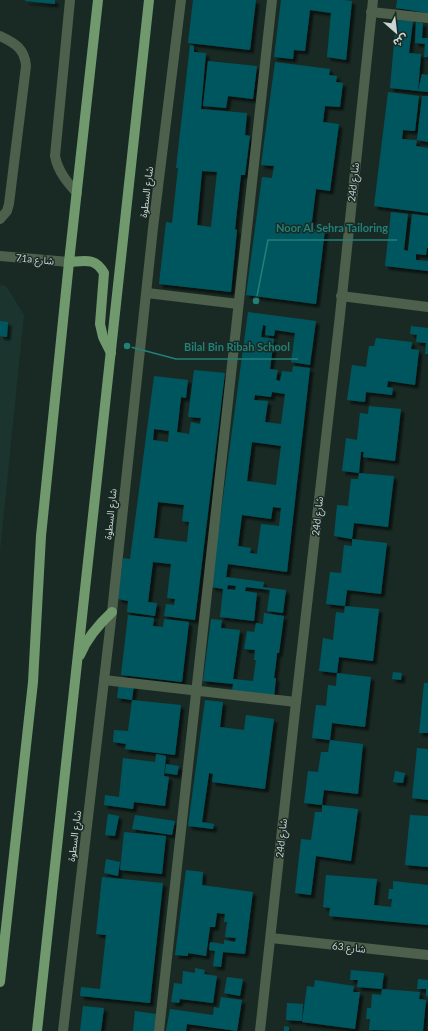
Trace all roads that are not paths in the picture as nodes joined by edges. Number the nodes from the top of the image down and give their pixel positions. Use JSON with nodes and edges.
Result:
{"nodes":[{"id":1,"x":70,"y":0,"type":"edge"},
{"id":2,"x":98,"y":0,"type":"edge"},
{"id":3,"x":148,"y":0,"type":"edge"},
{"id":4,"x":180,"y":0,"type":"edge"},
{"id":5,"x":272,"y":0,"type":"edge"},
{"id":6,"x":373,"y":0,"type":"edge"},
{"id":7,"x":371,"y":12,"type":"junction"},
{"id":8,"x":428,"y":18,"type":"edge"},
{"id":9,"x":0,"y":36,"type":"edge"},
{"id":10,"x":77,"y":193,"type":"junction"},
{"id":11,"x":0,"y":219,"type":"edge"},
{"id":12,"x":0,"y":256,"type":"edge"},
{"id":13,"x":69,"y":262,"type":"junction"},
{"id":14,"x":147,"y":293,"type":"junction"},
{"id":15,"x":341,"y":296,"type":"junction"},
{"id":16,"x":238,"y":304,"type":"junction"},
{"id":17,"x":428,"y":307,"type":"edge"},
{"id":18,"x":111,"y":353,"type":"junction"},
{"id":19,"x":112,"y":612,"type":"junction"},
{"id":20,"x":77,"y":662,"type":"junction"},
{"id":21,"x":104,"y":680,"type":"junction"},
{"id":22,"x":196,"y":690,"type":"junction"},
{"id":23,"x":296,"y":702,"type":"junction"},
{"id":24,"x":270,"y":938,"type":"junction"},
{"id":25,"x":428,"y":955,"type":"edge"},
{"id":26,"x":0,"y":982,"type":"edge"},
{"id":27,"x":37,"y":1031,"type":"edge"},
{"id":28,"x":63,"y":1031,"type":"edge"},
{"id":29,"x":159,"y":1031,"type":"edge"},
{"id":30,"x":260,"y":1031,"type":"edge"}],
"edges":[{"from":1,"to":10,"type":"street"},
{"from":2,"to":10,"type":"main road"},
{"from":3,"to":18,"type":"main road","name":"شارع السطوة"},
{"from":4,"to":14,"type":"street","name":"شارع السطوة"},
{"from":5,"to":16,"type":"street"},
{"from":6,"to":7,"type":"street","name":"24d شارع"},
{"from":7,"to":8,"type":"street"},
{"from":7,"to":15,"type":"street","name":"24d شارع"},
{"from":9,"to":11,"type":"street"},
{"from":10,"to":13,"type":"main road"},
{"from":12,"to":13,"type":"street","name":"71a شارع"},
{"from":13,"to":18,"type":"main road"},
{"from":13,"to":26,"type":"main road"},
{"from":14,"to":16,"type":"street"},
{"from":14,"to":19,"type":"street","name":"شارع السطوة"},
{"from":15,"to":17,"type":"street"},
{"from":15,"to":23,"type":"street","name":"24d شارع"},
{"from":16,"to":22,"type":"street"},
{"from":18,"to":20,"type":"main road","name":"شارع السطوة"},
{"from":19,"to":20,"type":"main road"},
{"from":19,"to":21,"type":"street","name":"شارع السطوة"},
{"from":20,"to":27,"type":"main road","name":"شارع السطوة"},
{"from":21,"to":22,"type":"street"},
{"from":21,"to":28,"type":"street","name":"شارع السطوة"},
{"from":22,"to":23,"type":"street"},
{"from":22,"to":29,"type":"street"},
{"from":23,"to":24,"type":"street","name":"24d شارع"},
{"from":24,"to":25,"type":"street","name":"شارع 63"},
{"from":24,"to":30,"type":"street","name":"24d شارع"}]}
